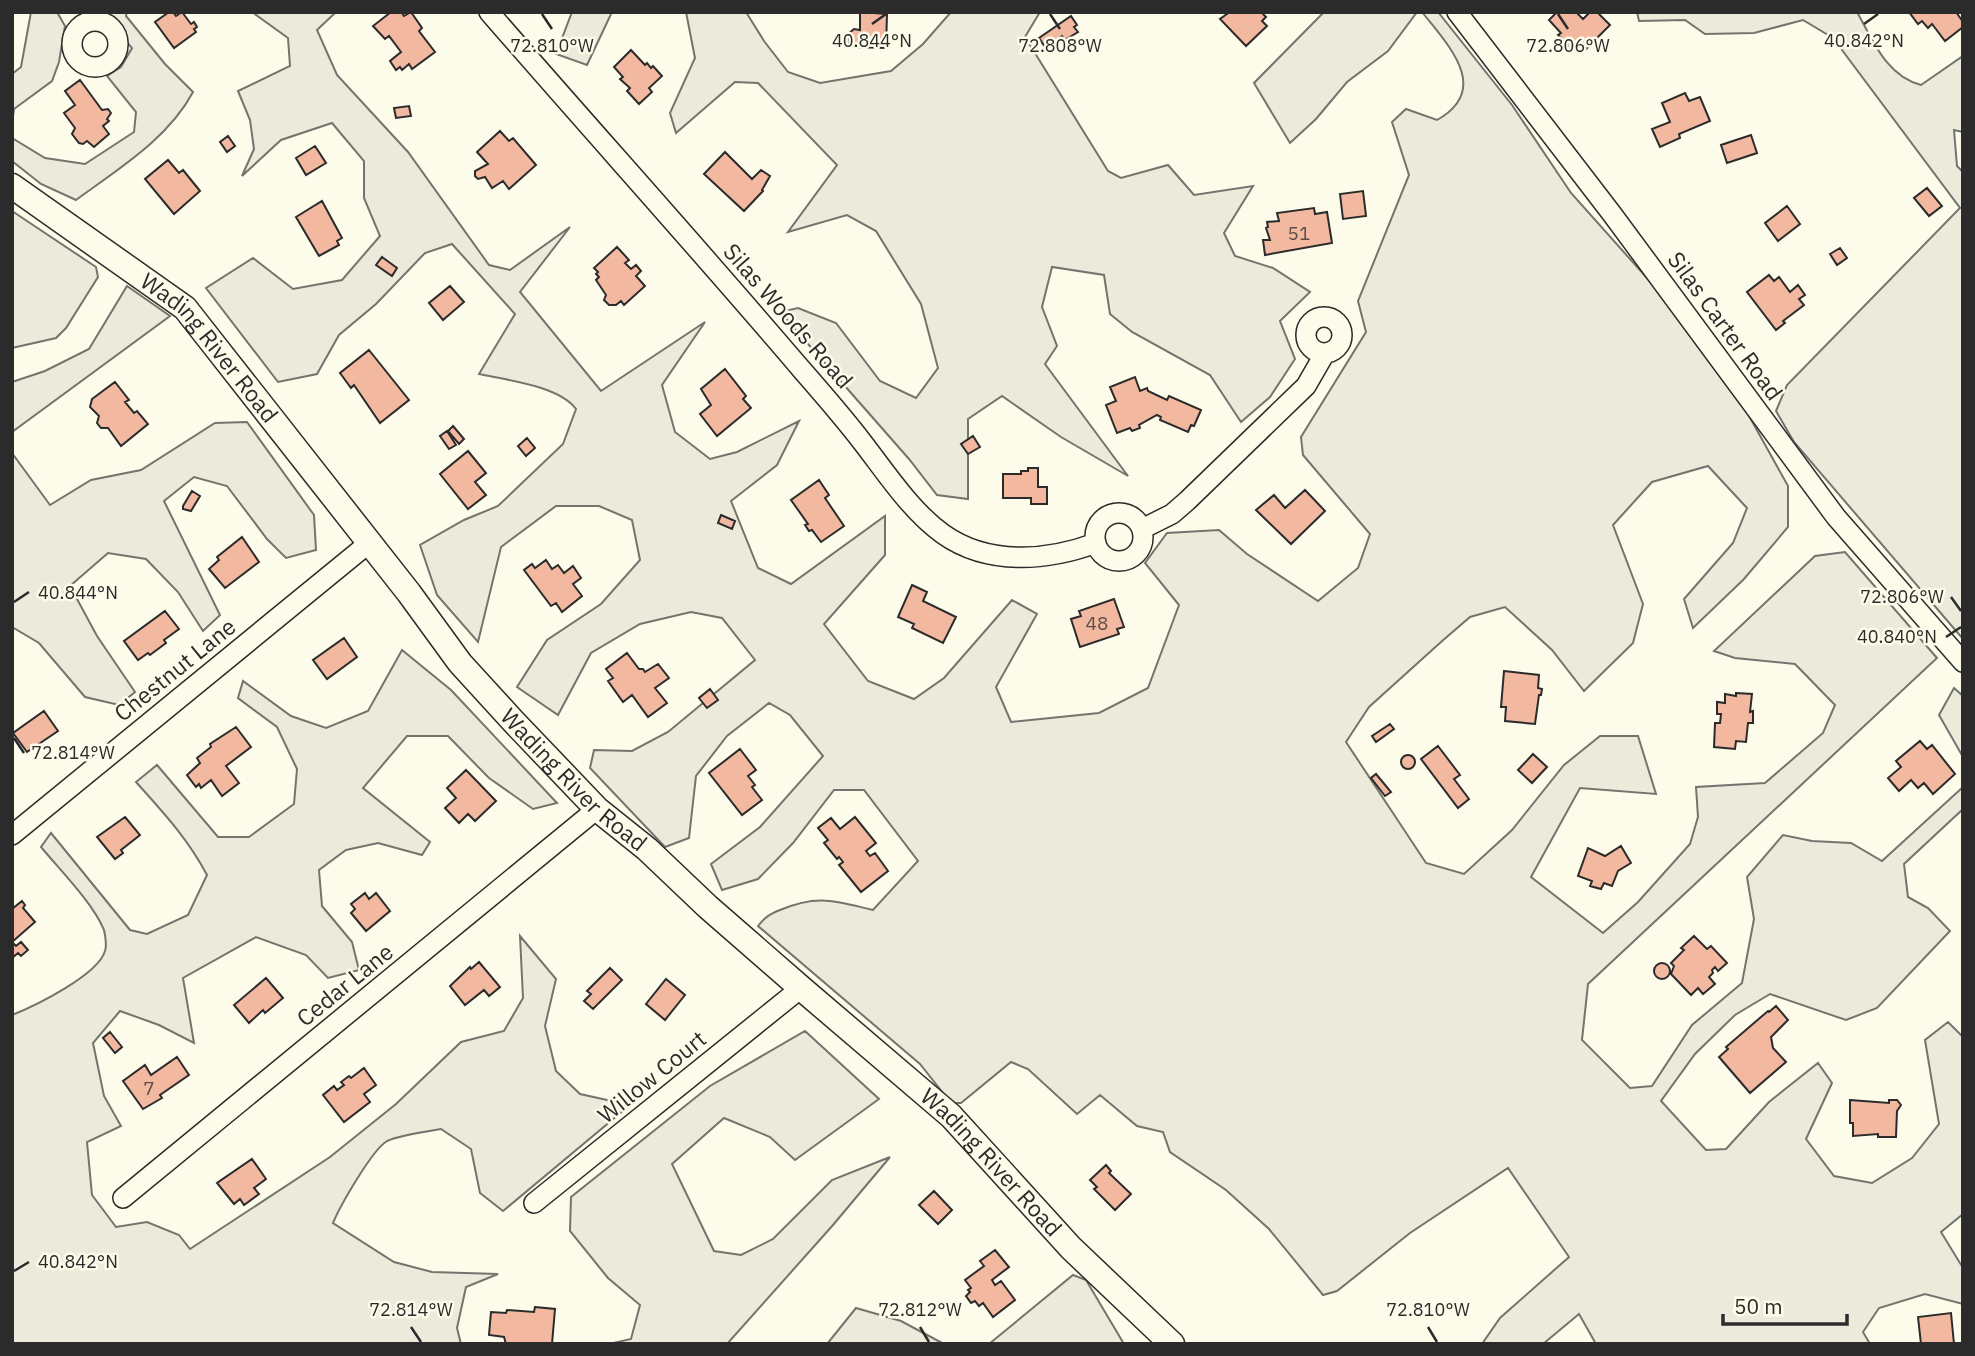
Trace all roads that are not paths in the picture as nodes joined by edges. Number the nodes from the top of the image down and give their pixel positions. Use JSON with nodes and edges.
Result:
{"nodes":[{"id":1,"x":488,"y":12,"type":"edge"},
{"id":2,"x":1457,"y":12,"type":"edge"},
{"id":3,"x":12,"y":187,"type":"edge"},
{"id":4,"x":1325,"y":353,"type":"dead end"},
{"id":5,"x":1142,"y":528,"type":"junction"},
{"id":6,"x":369,"y":543,"type":"junction"},
{"id":7,"x":1096,"y":543,"type":"junction"},
{"id":8,"x":1963,"y":662,"type":"edge"},
{"id":9,"x":597,"y":809,"type":"junction"},
{"id":10,"x":12,"y":835,"type":"edge"},
{"id":11,"x":801,"y":988,"type":"junction"},
{"id":12,"x":123,"y":1198,"type":"dead end"},
{"id":13,"x":534,"y":1203,"type":"dead end"},
{"id":14,"x":1172,"y":1344,"type":"edge"}],
"edges":[{"from":1,"to":7,"type":"street","name":"Silas Woods Road"},
{"from":2,"to":8,"type":"street","name":"Silas Carter Road"},
{"from":3,"to":6,"type":"main road","name":"Wading River Road"},
{"from":4,"to":5,"type":"street"},
{"from":5,"to":7,"type":"street"},
{"from":5,"to":7,"type":"street"},
{"from":6,"to":9,"type":"main road","name":"Wading River Road"},
{"from":6,"to":10,"type":"street","name":"Chestnut Lane"},
{"from":9,"to":11,"type":"main road","name":"Wading River Road"},
{"from":9,"to":12,"type":"street","name":"Cedar Lane"},
{"from":11,"to":13,"type":"street","name":"Willow Court"},
{"from":11,"to":14,"type":"main road","name":"Wading River Road"}]}
